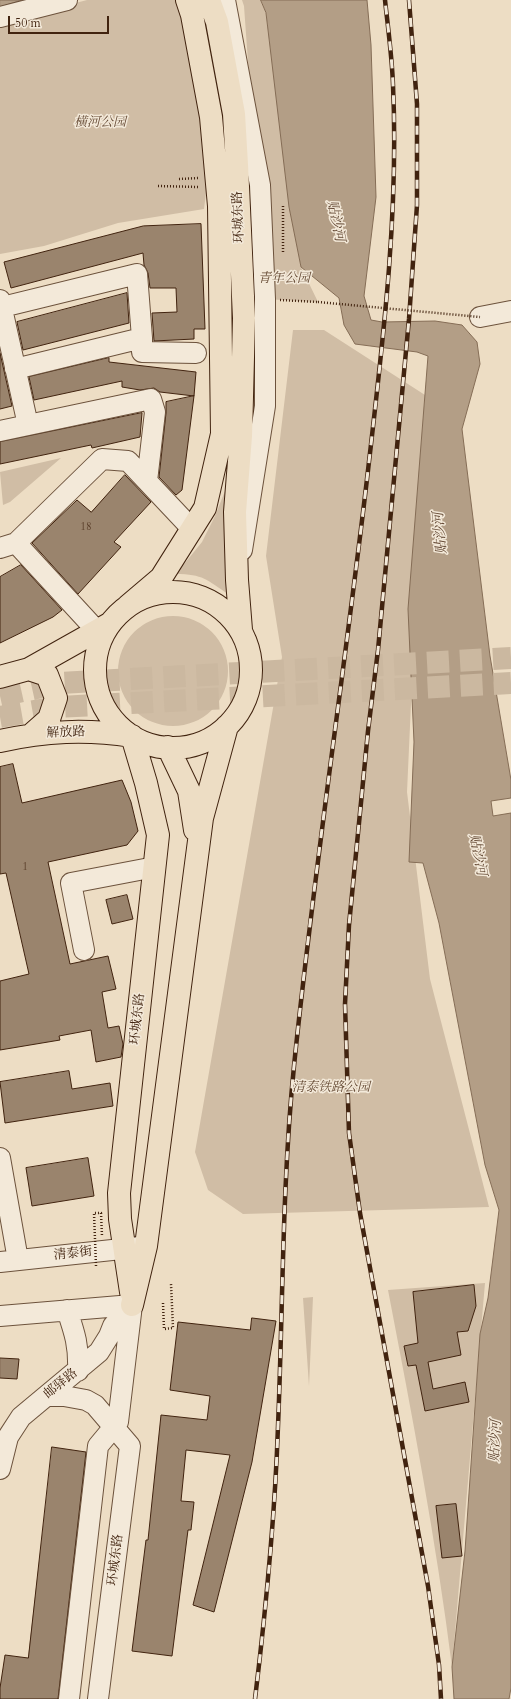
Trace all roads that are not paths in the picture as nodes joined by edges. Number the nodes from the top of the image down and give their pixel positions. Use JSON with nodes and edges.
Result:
{"nodes":[{"id":1,"x":67,"y":0,"type":"edge"},
{"id":2,"x":186,"y":0,"type":"edge"},
{"id":3,"x":210,"y":0,"type":"edge"},
{"id":4,"x":225,"y":0,"type":"edge"},
{"id":5,"x":0,"y":17,"type":"edge"},
{"id":6,"x":1,"y":304,"type":"edge"},
{"id":7,"x":511,"y":311,"type":"edge"},
{"id":8,"x":480,"y":317,"type":"road end"},
{"id":9,"x":3,"y":331,"type":"edge"},
{"id":10,"x":142,"y":338,"type":"junction"},
{"id":11,"x":196,"y":353,"type":"dead end"},
{"id":12,"x":15,"y":369,"type":"junction"},
{"id":13,"x":28,"y":425,"type":"junction"},
{"id":14,"x":0,"y":431,"type":"edge"},
{"id":15,"x":232,"y":435,"type":"junction"},
{"id":16,"x":147,"y":481,"type":"junction"},
{"id":17,"x":192,"y":529,"type":"junction"},
{"id":18,"x":8,"y":545,"type":"edge"},
{"id":19,"x":237,"y":580,"type":"junction"},
{"id":20,"x":128,"y":606,"type":"junction"},
{"id":21,"x":103,"y":628,"type":"junction"},
{"id":22,"x":241,"y":630,"type":"junction"},
{"id":23,"x":29,"y":669,"type":"junction"},
{"id":24,"x":0,"y":677,"type":"edge"},
{"id":25,"x":227,"y":726,"type":"junction"},
{"id":26,"x":32,"y":734,"type":"junction"},
{"id":27,"x":132,"y":736,"type":"junction"},
{"id":28,"x":0,"y":741,"type":"edge"},
{"id":29,"x":168,"y":747,"type":"junction"},
{"id":30,"x":196,"y":861,"type":"junction"},
{"id":31,"x":155,"y":867,"type":"junction"},
{"id":32,"x":84,"y":950,"type":"dead end"},
{"id":33,"x":0,"y":1158,"type":"edge"},
{"id":34,"x":146,"y":1246,"type":"junction"},
{"id":35,"x":124,"y":1248,"type":"junction"},
{"id":36,"x":9,"y":1261,"type":"edge"},
{"id":37,"x":132,"y":1305,"type":"junction"},
{"id":38,"x":67,"y":1310,"type":"junction"},
{"id":39,"x":0,"y":1316,"type":"edge"},
{"id":40,"x":78,"y":1371,"type":"junction"},
{"id":41,"x":47,"y":1396,"type":"junction"},
{"id":42,"x":114,"y":1428,"type":"junction"},
{"id":43,"x":0,"y":1469,"type":"edge"},
{"id":44,"x":69,"y":1699,"type":"edge"},
{"id":45,"x":82,"y":1699,"type":"edge"},
{"id":46,"x":98,"y":1699,"type":"edge"}],
"edges":[{"from":1,"to":5,"type":"street"},
{"from":2,"to":15,"type":"main road","name":"环城东路"},
{"from":3,"to":15,"type":"main road","name":"环城东路"},
{"from":4,"to":19,"type":"street"},
{"from":6,"to":9,"type":"street"},
{"from":6,"to":10,"type":"street"},
{"from":7,"to":8,"type":"street"},
{"from":9,"to":12,"type":"street"},
{"from":10,"to":11,"type":"street"},
{"from":10,"to":12,"type":"street"},
{"from":12,"to":13,"type":"street"},
{"from":13,"to":14,"type":"street"},
{"from":13,"to":16,"type":"street"},
{"from":15,"to":17,"type":"main road"},
{"from":15,"to":19,"type":"main road"},
{"from":16,"to":17,"type":"street"},
{"from":16,"to":18,"type":"street"},
{"from":17,"to":20,"type":"main road"},
{"from":18,"to":21,"type":"street"},
{"from":19,"to":22,"type":"main road"},
{"from":20,"to":21,"type":"main road"},
{"from":20,"to":22,"type":"main road"},
{"from":21,"to":23,"type":"main road"},
{"from":21,"to":27,"type":"main road"},
{"from":22,"to":25,"type":"main road"},
{"from":23,"to":24,"type":"main road"},
{"from":23,"to":26,"type":"main road"},
{"from":25,"to":29,"type":"main road"},
{"from":25,"to":30,"type":"main road"},
{"from":26,"to":27,"type":"main road","name":"解放路"},
{"from":26,"to":28,"type":"main road","name":"解放路"},
{"from":27,"to":29,"type":"main road"},
{"from":27,"to":31,"type":"main road","name":"环城东路"},
{"from":29,"to":30,"type":"main road"},
{"from":30,"to":34,"type":"main road","name":"环城东路"},
{"from":31,"to":32,"type":"street"},
{"from":31,"to":35,"type":"main road","name":"环城东路"},
{"from":33,"to":36,"type":"street"},
{"from":34,"to":35,"type":"street","name":"清泰街"},
{"from":34,"to":37,"type":"main road","name":"环城东路"},
{"from":35,"to":36,"type":"street","name":"清泰街"},
{"from":35,"to":37,"type":"main road","name":"环城东路"},
{"from":37,"to":38,"type":"street"},
{"from":37,"to":40,"type":"street","name":"邮驿路"},
{"from":37,"to":42,"type":"street","name":"环城东路"},
{"from":38,"to":39,"type":"street"},
{"from":38,"to":40,"type":"street"},
{"from":40,"to":41,"type":"street","name":"邮驿路"},
{"from":41,"to":42,"type":"street"},
{"from":41,"to":43,"type":"street","name":"邮驿路"},
{"from":42,"to":44,"type":"street","name":"环城东路"},
{"from":42,"to":45,"type":"street","name":"环城东路"},
{"from":42,"to":46,"type":"street","name":"环城东路"}]}
